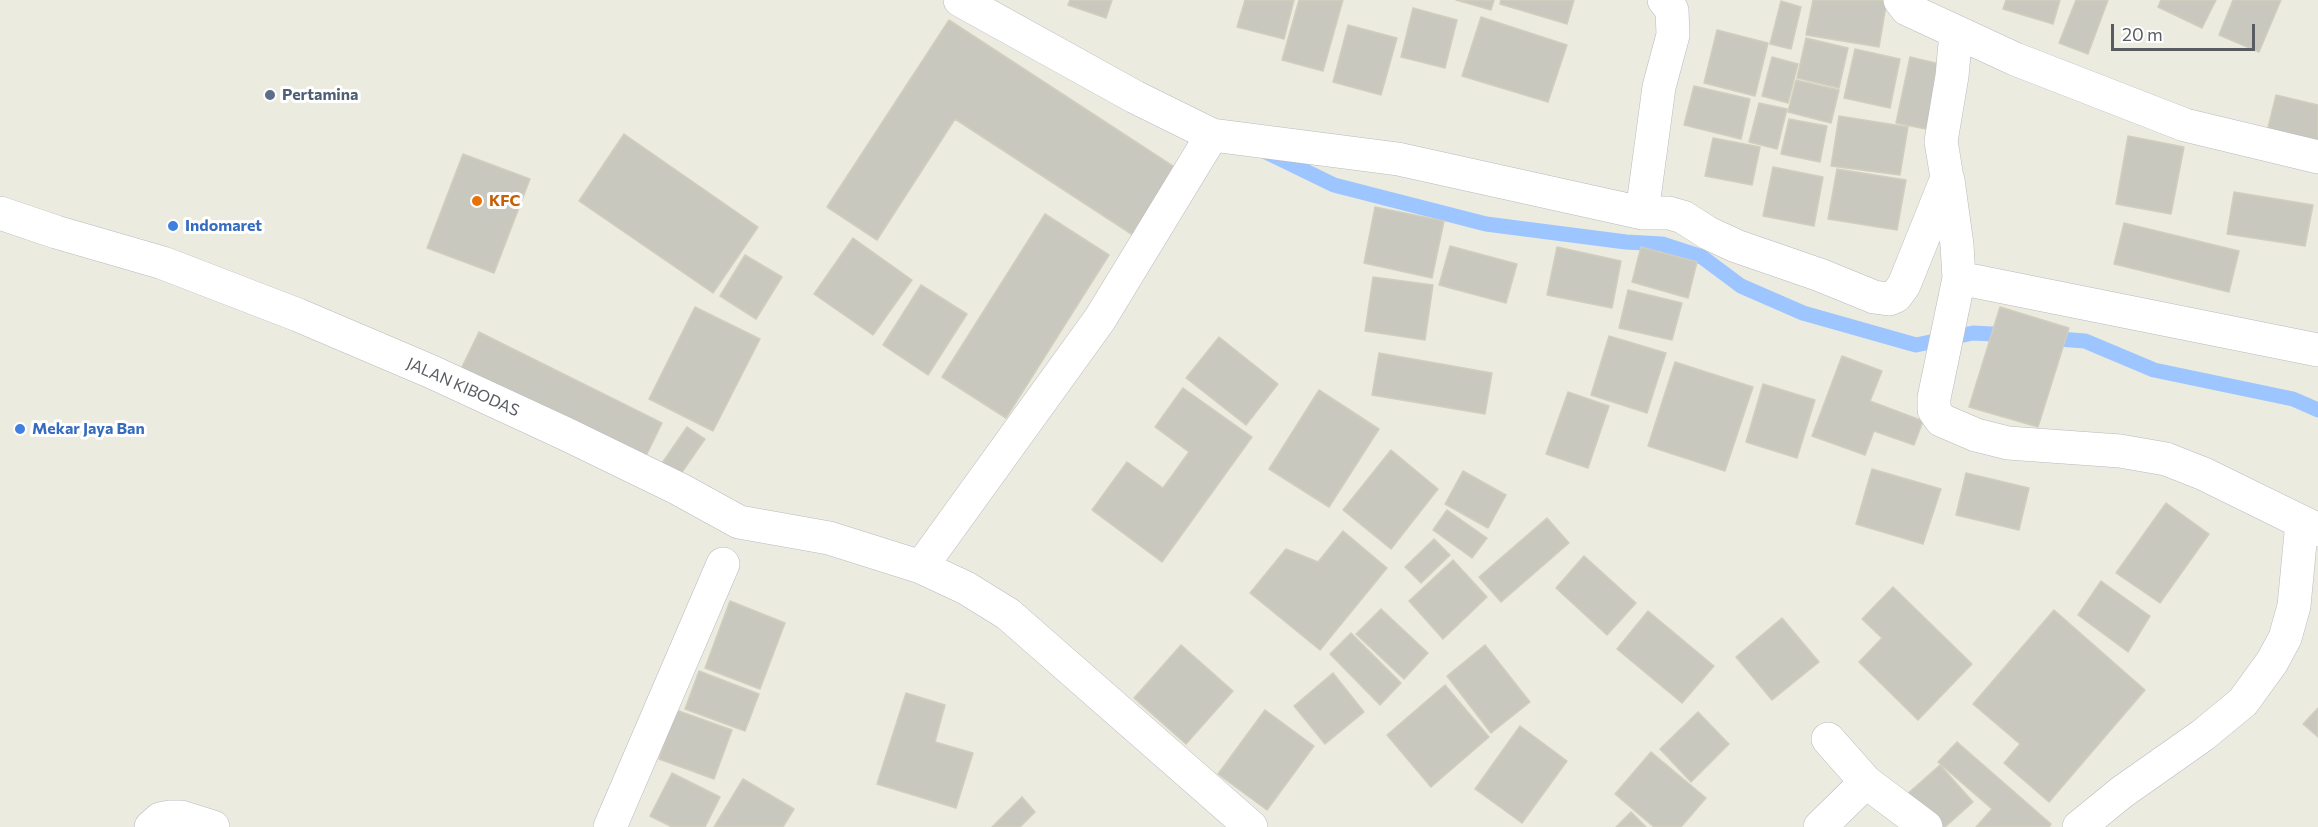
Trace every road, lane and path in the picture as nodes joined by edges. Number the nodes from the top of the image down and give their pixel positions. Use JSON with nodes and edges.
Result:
{"nodes":[{"id":1,"x":960,"y":0,"type":"edge"},
{"id":2,"x":1664,"y":0,"type":"edge"},
{"id":3,"x":1900,"y":0,"type":"edge"},
{"id":4,"x":1956,"y":33,"type":"junction"},
{"id":5,"x":1212,"y":135,"type":"junction"},
{"id":6,"x":2318,"y":157,"type":"edge"},
{"id":7,"x":1947,"y":178,"type":"junction"},
{"id":8,"x":0,"y":213,"type":"edge"},
{"id":9,"x":1642,"y":213,"type":"junction"},
{"id":10,"x":1959,"y":278,"type":"junction"},
{"id":11,"x":2318,"y":350,"type":"edge"},
{"id":12,"x":2310,"y":526,"type":"edge"},
{"id":13,"x":723,"y":564,"type":"dead end"},
{"id":14,"x":921,"y":567,"type":"junction"},
{"id":15,"x":1828,"y":738,"type":"dead end"},
{"id":16,"x":1866,"y":782,"type":"junction"},
{"id":17,"x":151,"y":827,"type":"edge"},
{"id":18,"x":213,"y":827,"type":"edge"},
{"id":19,"x":610,"y":827,"type":"edge"},
{"id":20,"x":1251,"y":827,"type":"edge"},
{"id":21,"x":1820,"y":827,"type":"edge"},
{"id":22,"x":1926,"y":827,"type":"edge"},
{"id":23,"x":2079,"y":827,"type":"edge"}],
"edges":[{"from":1,"to":5,"type":"street"},
{"from":2,"to":9,"type":"street"},
{"from":3,"to":4,"type":"street"},
{"from":4,"to":6,"type":"street"},
{"from":4,"to":7,"type":"street"},
{"from":5,"to":9,"type":"street"},
{"from":5,"to":14,"type":"street"},
{"from":7,"to":9,"type":"street"},
{"from":7,"to":10,"type":"street"},
{"from":8,"to":14,"type":"street","name":"JALAN KIBODAS"},
{"from":10,"to":11,"type":"street"},
{"from":10,"to":12,"type":"street"},
{"from":12,"to":23,"type":"street"},
{"from":13,"to":19,"type":"street"},
{"from":14,"to":20,"type":"street","name":"JALAN KIBODAS"},
{"from":15,"to":16,"type":"street"},
{"from":16,"to":21,"type":"street"},
{"from":16,"to":22,"type":"street"},
{"from":17,"to":18,"type":"street"}]}
